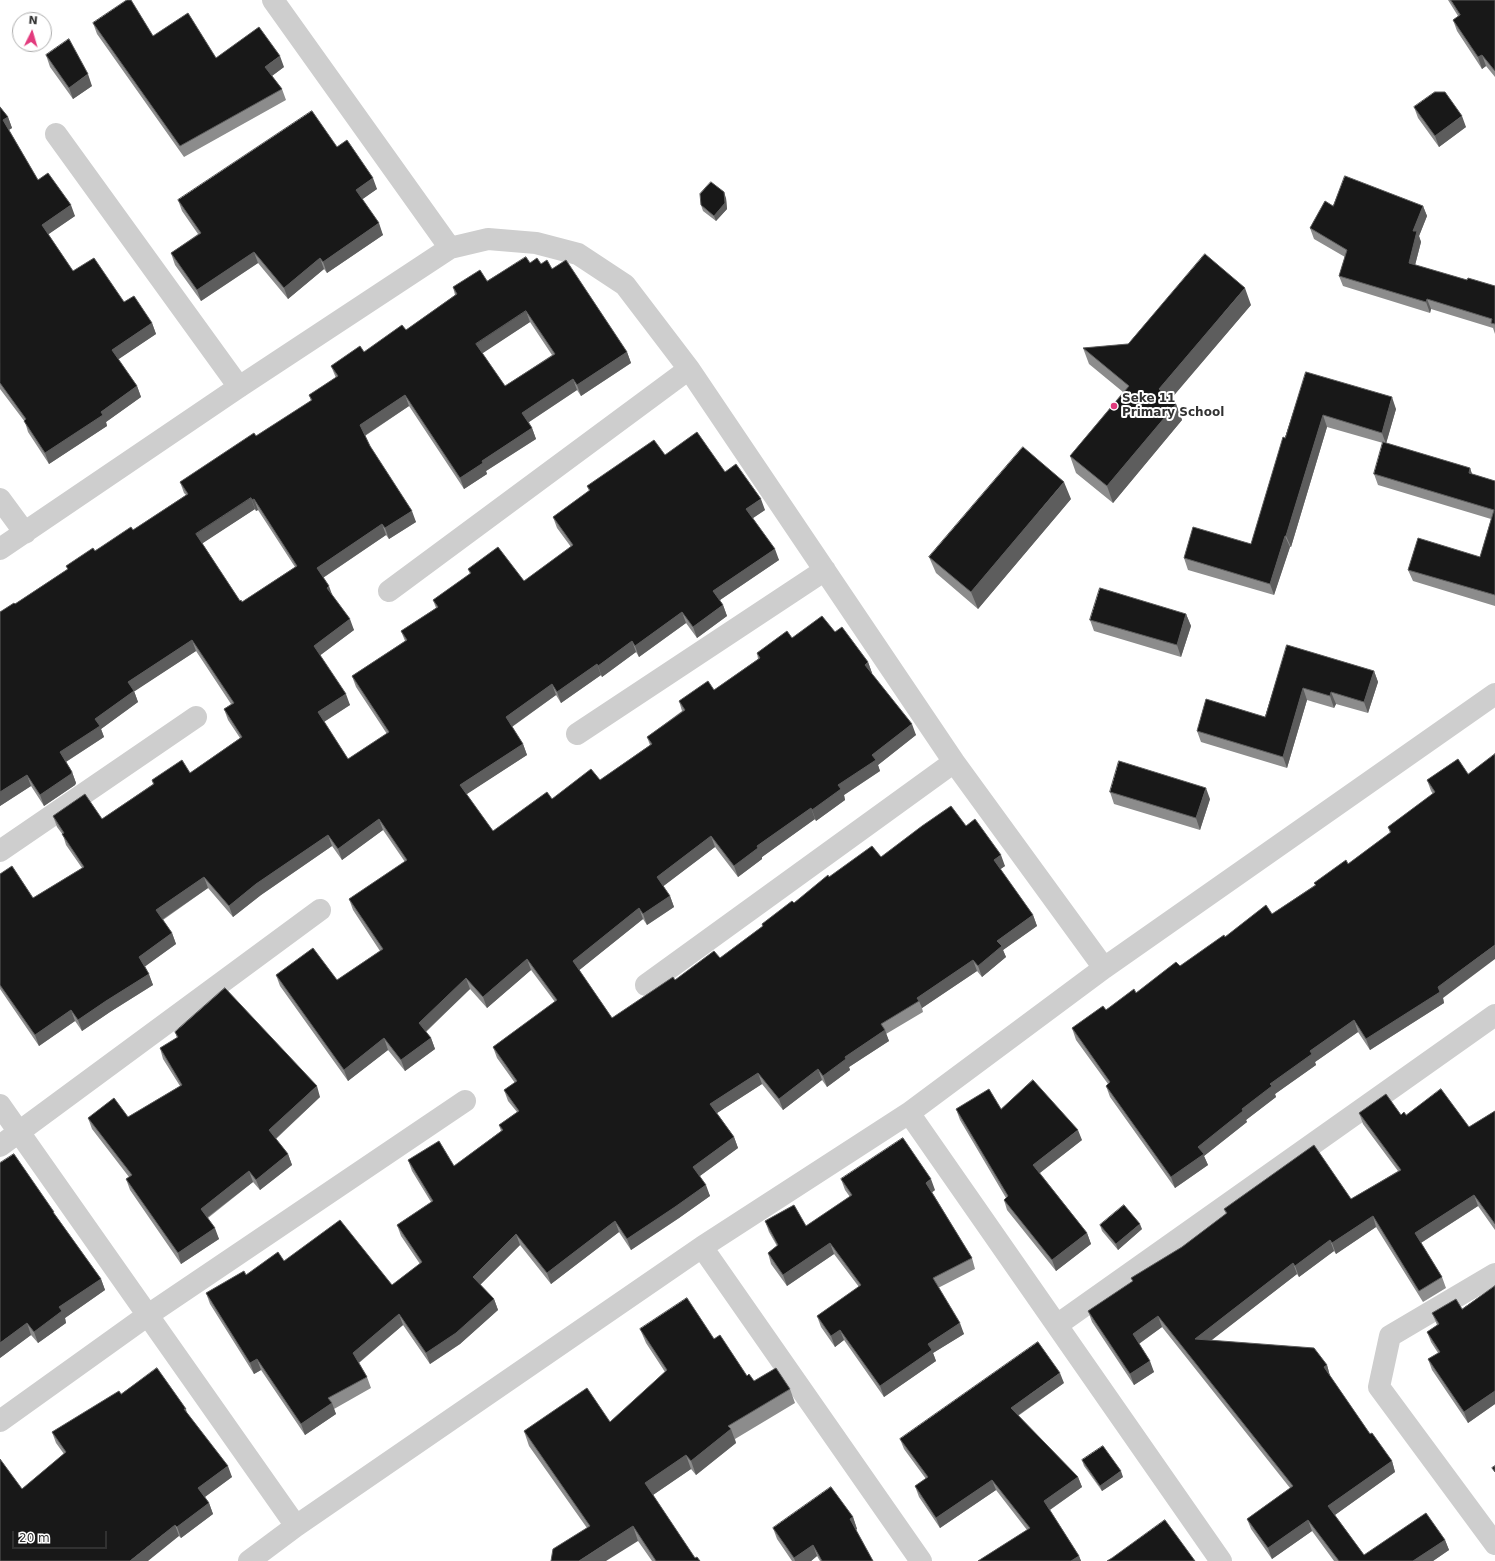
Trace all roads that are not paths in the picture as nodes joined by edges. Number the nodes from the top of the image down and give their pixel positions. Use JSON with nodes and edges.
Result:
{"nodes":[{"id":1,"x":273,"y":0,"type":"edge"},
{"id":2,"x":56,"y":134,"type":"dead end"},
{"id":3,"x":450,"y":248,"type":"junction"},
{"id":4,"x":689,"y":369,"type":"junction"},
{"id":5,"x":239,"y":387,"type":"junction"},
{"id":6,"x":0,"y":498,"type":"edge"},
{"id":7,"x":25,"y":533,"type":"junction"},
{"id":8,"x":0,"y":549,"type":"edge"},
{"id":9,"x":825,"y":570,"type":"junction"},
{"id":10,"x":389,"y":591,"type":"dead end"},
{"id":11,"x":1495,"y":694,"type":"edge"},
{"id":12,"x":196,"y":717,"type":"dead end"},
{"id":13,"x":577,"y":734,"type":"dead end"},
{"id":14,"x":954,"y":762,"type":"junction"},
{"id":15,"x":0,"y":851,"type":"edge"},
{"id":16,"x":320,"y":910,"type":"dead end"},
{"id":17,"x":1104,"y":968,"type":"junction"},
{"id":18,"x":646,"y":985,"type":"dead end"},
{"id":19,"x":1495,"y":1015,"type":"edge"},
{"id":20,"x":465,"y":1101,"type":"dead end"},
{"id":21,"x":0,"y":1104,"type":"edge"},
{"id":22,"x":909,"y":1113,"type":"junction"},
{"id":23,"x":19,"y":1132,"type":"junction"},
{"id":24,"x":0,"y":1146,"type":"edge"},
{"id":25,"x":702,"y":1247,"type":"junction"},
{"id":26,"x":1495,"y":1274,"type":"edge"},
{"id":27,"x":148,"y":1315,"type":"junction"},
{"id":28,"x":1057,"y":1324,"type":"junction"},
{"id":29,"x":0,"y":1421,"type":"edge"},
{"id":30,"x":296,"y":1526,"type":"junction"},
{"id":31,"x":1495,"y":1544,"type":"edge"},
{"id":32,"x":249,"y":1561,"type":"edge"},
{"id":33,"x":921,"y":1561,"type":"edge"},
{"id":34,"x":1221,"y":1561,"type":"edge"}],
"edges":[{"from":1,"to":3,"type":"street"},
{"from":2,"to":5,"type":"street"},
{"from":3,"to":4,"type":"street"},
{"from":3,"to":5,"type":"street"},
{"from":4,"to":9,"type":"street"},
{"from":4,"to":10,"type":"street"},
{"from":5,"to":7,"type":"street"},
{"from":6,"to":7,"type":"street"},
{"from":7,"to":8,"type":"street"},
{"from":9,"to":13,"type":"street"},
{"from":9,"to":14,"type":"street"},
{"from":11,"to":17,"type":"street"},
{"from":12,"to":15,"type":"street"},
{"from":14,"to":17,"type":"street"},
{"from":14,"to":18,"type":"street"},
{"from":16,"to":23,"type":"street"},
{"from":17,"to":22,"type":"street"},
{"from":19,"to":28,"type":"street"},
{"from":20,"to":27,"type":"street"},
{"from":21,"to":23,"type":"street"},
{"from":22,"to":25,"type":"street"},
{"from":22,"to":28,"type":"street"},
{"from":23,"to":24,"type":"street"},
{"from":23,"to":27,"type":"street"},
{"from":25,"to":30,"type":"street"},
{"from":25,"to":33,"type":"street"},
{"from":26,"to":31,"type":"street"},
{"from":27,"to":29,"type":"street"},
{"from":27,"to":30,"type":"street"},
{"from":28,"to":34,"type":"street"},
{"from":30,"to":32,"type":"street"}]}
